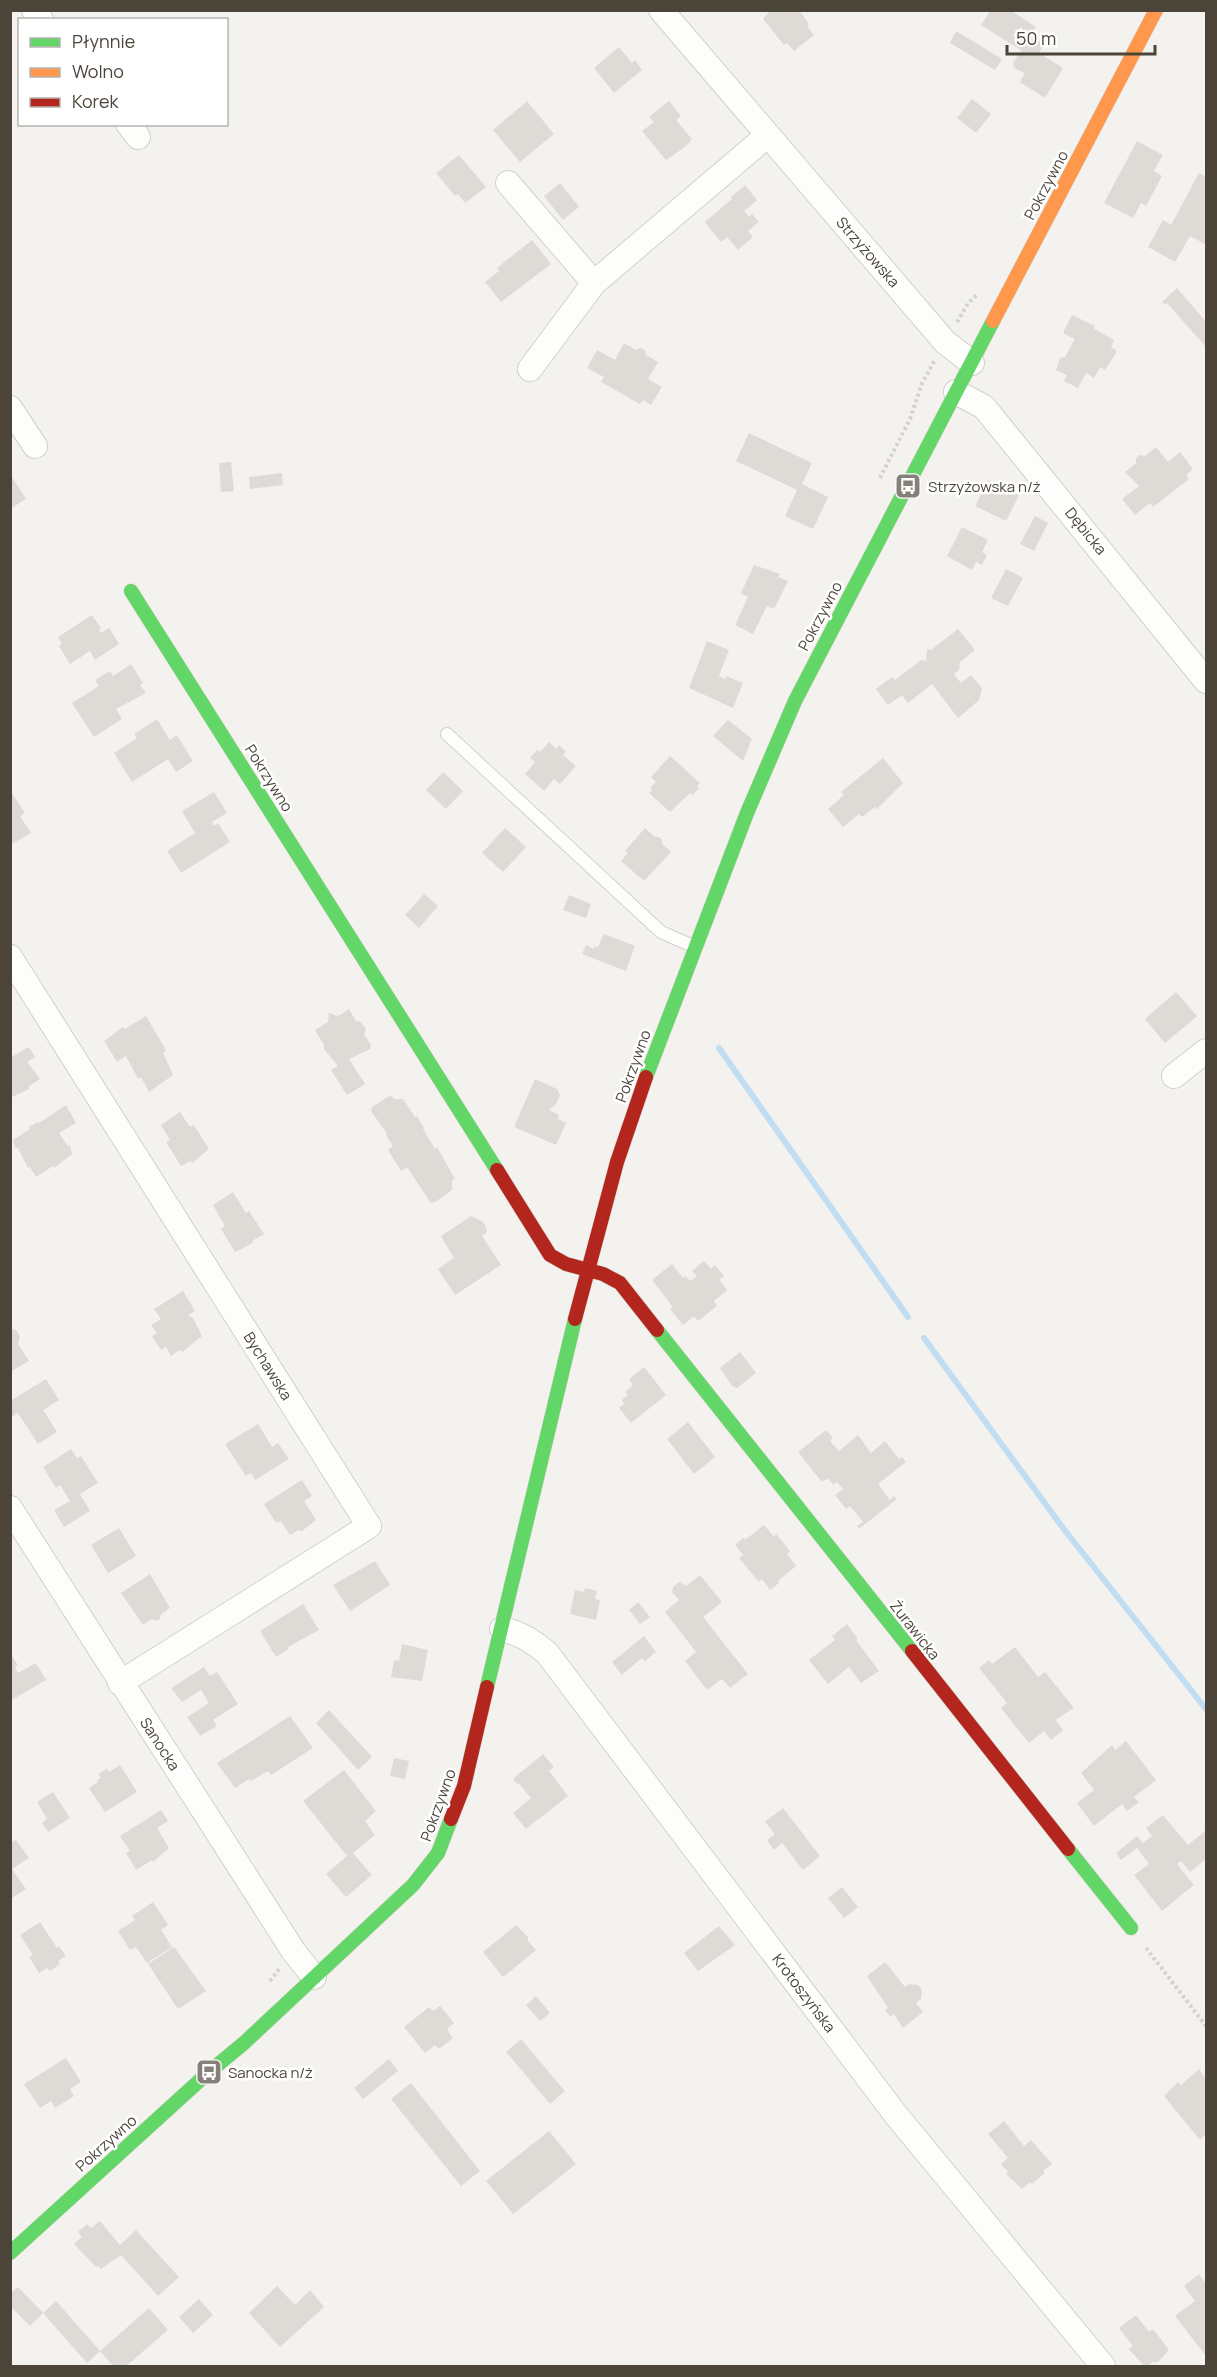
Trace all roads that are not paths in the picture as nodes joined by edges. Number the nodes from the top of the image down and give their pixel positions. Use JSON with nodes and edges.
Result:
{"nodes":[{"id":1,"x":661,"y":10,"type":"edge"},
{"id":2,"x":1156,"y":10,"type":"edge"},
{"id":3,"x":768,"y":135,"type":"junction"},
{"id":4,"x":508,"y":183,"type":"dead end"},
{"id":5,"x":594,"y":283,"type":"junction"},
{"id":6,"x":972,"y":363,"type":"junction"},
{"id":7,"x":530,"y":369,"type":"dead end"},
{"id":8,"x":956,"y":392,"type":"junction"},
{"id":9,"x":10,"y":408,"type":"edge"},
{"id":10,"x":35,"y":446,"type":"dead end"},
{"id":11,"x":131,"y":591,"type":"dead end"},
{"id":12,"x":1206,"y":681,"type":"edge"},
{"id":13,"x":447,"y":734,"type":"dead end"},
{"id":14,"x":696,"y":947,"type":"junction"},
{"id":15,"x":10,"y":957,"type":"edge"},
{"id":16,"x":1206,"y":1051,"type":"edge"},
{"id":17,"x":1174,"y":1076,"type":"dead end"},
{"id":18,"x":587,"y":1268,"type":"junction"},
{"id":19,"x":10,"y":1508,"type":"edge"},
{"id":20,"x":502,"y":1629,"type":"junction"},
{"id":21,"x":120,"y":1683,"type":"junction"},
{"id":22,"x":1131,"y":1928,"type":"road end"},
{"id":23,"x":314,"y":1977,"type":"junction"},
{"id":24,"x":10,"y":2253,"type":"edge"},
{"id":25,"x":1102,"y":2367,"type":"edge"}],
"edges":[{"from":1,"to":3,"type":"street","name":"Strzyżowska"},
{"from":2,"to":6,"type":"street","name":"Pokrzywno"},
{"from":3,"to":5,"type":"street"},
{"from":3,"to":6,"type":"street","name":"Strzyżowska"},
{"from":4,"to":5,"type":"street"},
{"from":5,"to":7,"type":"street"},
{"from":6,"to":8,"type":"street","name":"Pokrzywno"},
{"from":8,"to":12,"type":"street","name":"Dębicka"},
{"from":8,"to":14,"type":"street","name":"Pokrzywno"},
{"from":9,"to":10,"type":"street"},
{"from":11,"to":18,"type":"street","name":"Pokrzywno"},
{"from":13,"to":14,"type":"lane"},
{"from":14,"to":18,"type":"street","name":"Pokrzywno"},
{"from":15,"to":21,"type":"street","name":"Bychawska"},
{"from":16,"to":17,"type":"street"},
{"from":18,"to":20,"type":"street","name":"Pokrzywno"},
{"from":18,"to":22,"type":"street","name":"Żurawicka"},
{"from":19,"to":21,"type":"street","name":"Sanocka"},
{"from":20,"to":23,"type":"street","name":"Pokrzywno"},
{"from":20,"to":25,"type":"street","name":"Krotoszyńska"},
{"from":21,"to":23,"type":"street","name":"Sanocka"},
{"from":23,"to":24,"type":"street","name":"Pokrzywno"}]}
